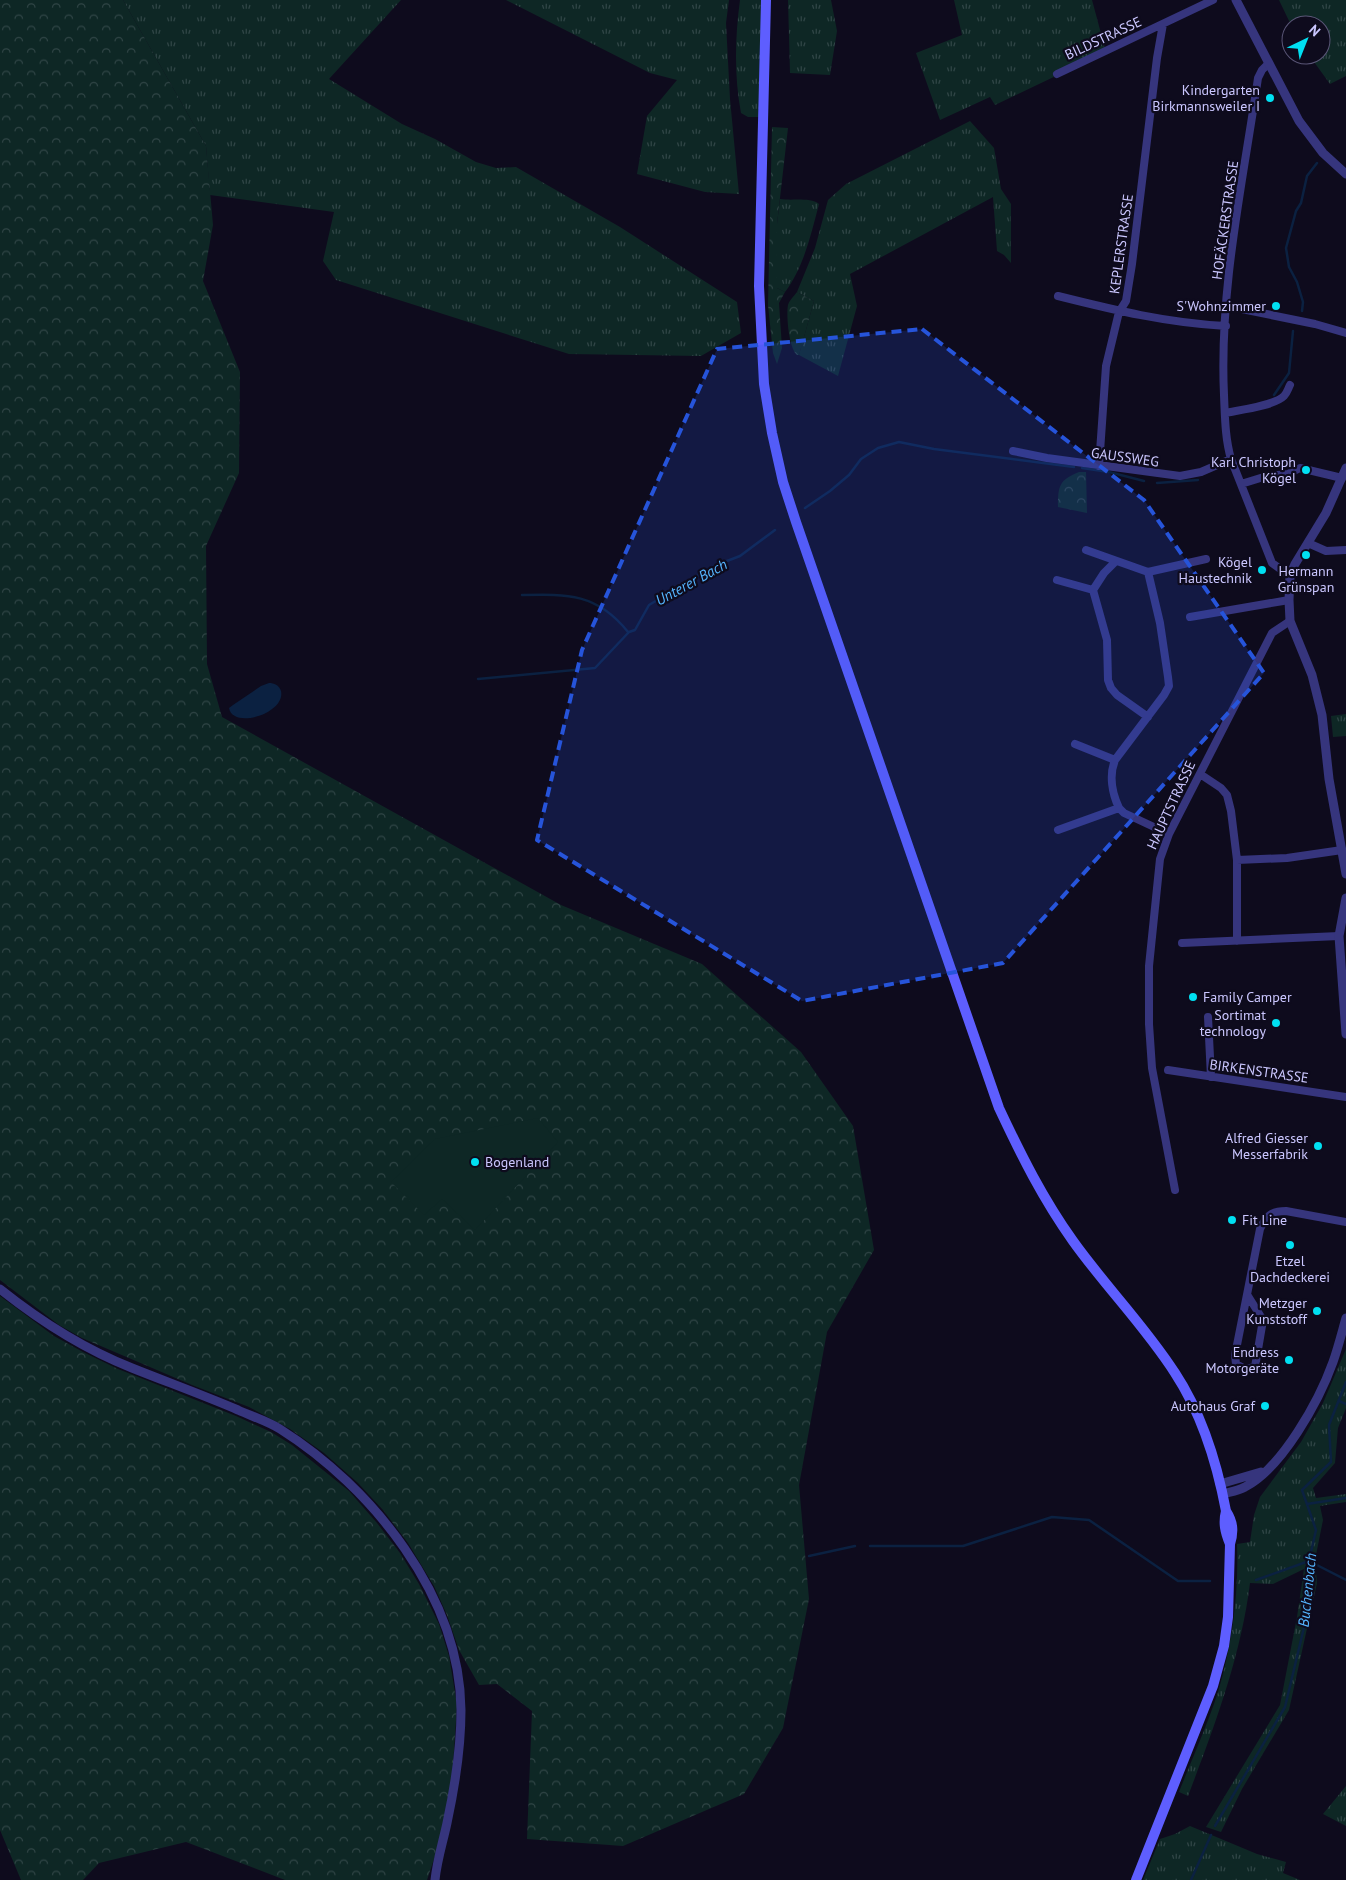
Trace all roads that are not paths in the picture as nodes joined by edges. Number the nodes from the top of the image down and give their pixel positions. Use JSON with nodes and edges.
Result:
{"nodes":[{"id":1,"x":766,"y":0,"type":"edge"},
{"id":2,"x":1213,"y":0,"type":"edge"},
{"id":3,"x":1236,"y":0,"type":"edge"},
{"id":4,"x":1164,"y":24,"type":"junction"},
{"id":5,"x":1269,"y":63,"type":"junction"},
{"id":6,"x":1057,"y":74,"type":"dead end"},
{"id":7,"x":1346,"y":174,"type":"edge"},
{"id":8,"x":1058,"y":296,"type":"dead end"},
{"id":9,"x":1227,"y":306,"type":"junction"},
{"id":10,"x":1119,"y":312,"type":"junction"},
{"id":11,"x":1226,"y":326,"type":"junction"},
{"id":12,"x":1346,"y":333,"type":"edge"},
{"id":13,"x":1290,"y":385,"type":"dead end"},
{"id":14,"x":1225,"y":413,"type":"junction"},
{"id":15,"x":1013,"y":451,"type":"dead end"},
{"id":16,"x":1231,"y":459,"type":"junction"},
{"id":17,"x":1099,"y":466,"type":"junction"},
{"id":18,"x":1346,"y":468,"type":"edge"},
{"id":19,"x":1342,"y":478,"type":"junction"},
{"id":20,"x":1241,"y":484,"type":"junction"},
{"id":21,"x":1308,"y":543,"type":"junction"},
{"id":22,"x":1086,"y":550,"type":"dead end"},
{"id":23,"x":1346,"y":550,"type":"edge"},
{"id":24,"x":1206,"y":559,"type":"dead end"},
{"id":25,"x":1116,"y":561,"type":"junction"},
{"id":26,"x":1148,"y":572,"type":"junction"},
{"id":27,"x":1290,"y":576,"type":"junction"},
{"id":28,"x":1057,"y":580,"type":"dead end"},
{"id":29,"x":1093,"y":590,"type":"junction"},
{"id":30,"x":1289,"y":600,"type":"junction"},
{"id":31,"x":1190,"y":617,"type":"dead end"},
{"id":32,"x":1290,"y":621,"type":"junction"},
{"id":33,"x":1148,"y":717,"type":"junction"},
{"id":34,"x":1075,"y":744,"type":"dead end"},
{"id":35,"x":1115,"y":760,"type":"junction"},
{"id":36,"x":1200,"y":774,"type":"junction"},
{"id":37,"x":1119,"y":808,"type":"junction"},
{"id":38,"x":1058,"y":830,"type":"dead end"},
{"id":39,"x":1169,"y":834,"type":"junction"},
{"id":40,"x":1342,"y":850,"type":"junction"},
{"id":41,"x":1237,"y":860,"type":"junction"},
{"id":42,"x":1346,"y":874,"type":"edge"},
{"id":43,"x":1346,"y":898,"type":"edge"},
{"id":44,"x":1339,"y":936,"type":"junction"},
{"id":45,"x":1237,"y":941,"type":"junction"},
{"id":46,"x":1182,"y":943,"type":"dead end"},
{"id":47,"x":1208,"y":1017,"type":"dead end"},
{"id":48,"x":1346,"y":1034,"type":"edge"},
{"id":49,"x":1168,"y":1070,"type":"dead end"},
{"id":50,"x":1210,"y":1077,"type":"junction"},
{"id":51,"x":1346,"y":1097,"type":"edge"},
{"id":52,"x":1175,"y":1190,"type":"dead end"},
{"id":53,"x":1346,"y":1222,"type":"edge"},
{"id":54,"x":0,"y":1288,"type":"edge"},
{"id":55,"x":1248,"y":1296,"type":"junction"},
{"id":56,"x":1346,"y":1318,"type":"edge"},
{"id":57,"x":1222,"y":1489,"type":"junction"},
{"id":58,"x":435,"y":1880,"type":"edge"},
{"id":59,"x":1136,"y":1880,"type":"edge"}],
"edges":[{"from":1,"to":57,"type":"main road"},
{"from":2,"to":4,"type":"street","name":"BILDSTRASSE"},
{"from":3,"to":5,"type":"street"},
{"from":4,"to":6,"type":"street","name":"BILDSTRASSE"},
{"from":4,"to":10,"type":"street","name":"KEPLERSTRASSE"},
{"from":5,"to":7,"type":"street"},
{"from":5,"to":9,"type":"street","name":"HOFÄCKERSTRASSE"},
{"from":8,"to":10,"type":"street"},
{"from":9,"to":11,"type":"street","name":"HOFÄCKERSTRASSE"},
{"from":9,"to":12,"type":"street"},
{"from":10,"to":11,"type":"street"},
{"from":10,"to":17,"type":"street","name":"KEPLERSTRASSE"},
{"from":11,"to":14,"type":"street","name":"HOFÄCKERSTRASSE"},
{"from":13,"to":14,"type":"street"},
{"from":14,"to":16,"type":"street","name":"HOFÄCKERSTRASSE"},
{"from":15,"to":17,"type":"street","name":"GAUSSWEG"},
{"from":16,"to":17,"type":"street","name":"GAUSSWEG"},
{"from":16,"to":20,"type":"street","name":"HOFÄCKERSTRASSE"},
{"from":18,"to":19,"type":"street"},
{"from":19,"to":20,"type":"street"},
{"from":19,"to":21,"type":"street"},
{"from":20,"to":27,"type":"street","name":"HOFÄCKERSTRASSE"},
{"from":21,"to":23,"type":"street"},
{"from":21,"to":27,"type":"street"},
{"from":22,"to":25,"type":"street"},
{"from":24,"to":26,"type":"street"},
{"from":25,"to":26,"type":"street"},
{"from":25,"to":29,"type":"street"},
{"from":26,"to":33,"type":"street"},
{"from":27,"to":30,"type":"street"},
{"from":28,"to":29,"type":"street"},
{"from":29,"to":33,"type":"street"},
{"from":30,"to":31,"type":"street"},
{"from":30,"to":32,"type":"street"},
{"from":32,"to":36,"type":"street","name":"HAUPTSTRASSE"},
{"from":32,"to":40,"type":"street"},
{"from":33,"to":35,"type":"street"},
{"from":34,"to":35,"type":"street"},
{"from":35,"to":37,"type":"street"},
{"from":36,"to":39,"type":"street","name":"HAUPTSTRASSE"},
{"from":36,"to":41,"type":"street"},
{"from":37,"to":38,"type":"street"},
{"from":37,"to":39,"type":"street"},
{"from":39,"to":52,"type":"street","name":"HAUPTSTRASSE"},
{"from":40,"to":41,"type":"street"},
{"from":40,"to":42,"type":"street"},
{"from":41,"to":45,"type":"street"},
{"from":43,"to":44,"type":"street"},
{"from":44,"to":45,"type":"street"},
{"from":44,"to":48,"type":"street"},
{"from":45,"to":46,"type":"street"},
{"from":47,"to":50,"type":"street"},
{"from":49,"to":50,"type":"street","name":"BIRKENSTRASSE"},
{"from":50,"to":51,"type":"street","name":"BIRKENSTRASSE"},
{"from":53,"to":55,"type":"street"},
{"from":54,"to":58,"type":"street"},
{"from":55,"to":55,"type":"street"},
{"from":56,"to":57,"type":"street"},
{"from":57,"to":59,"type":"main road"}]}
